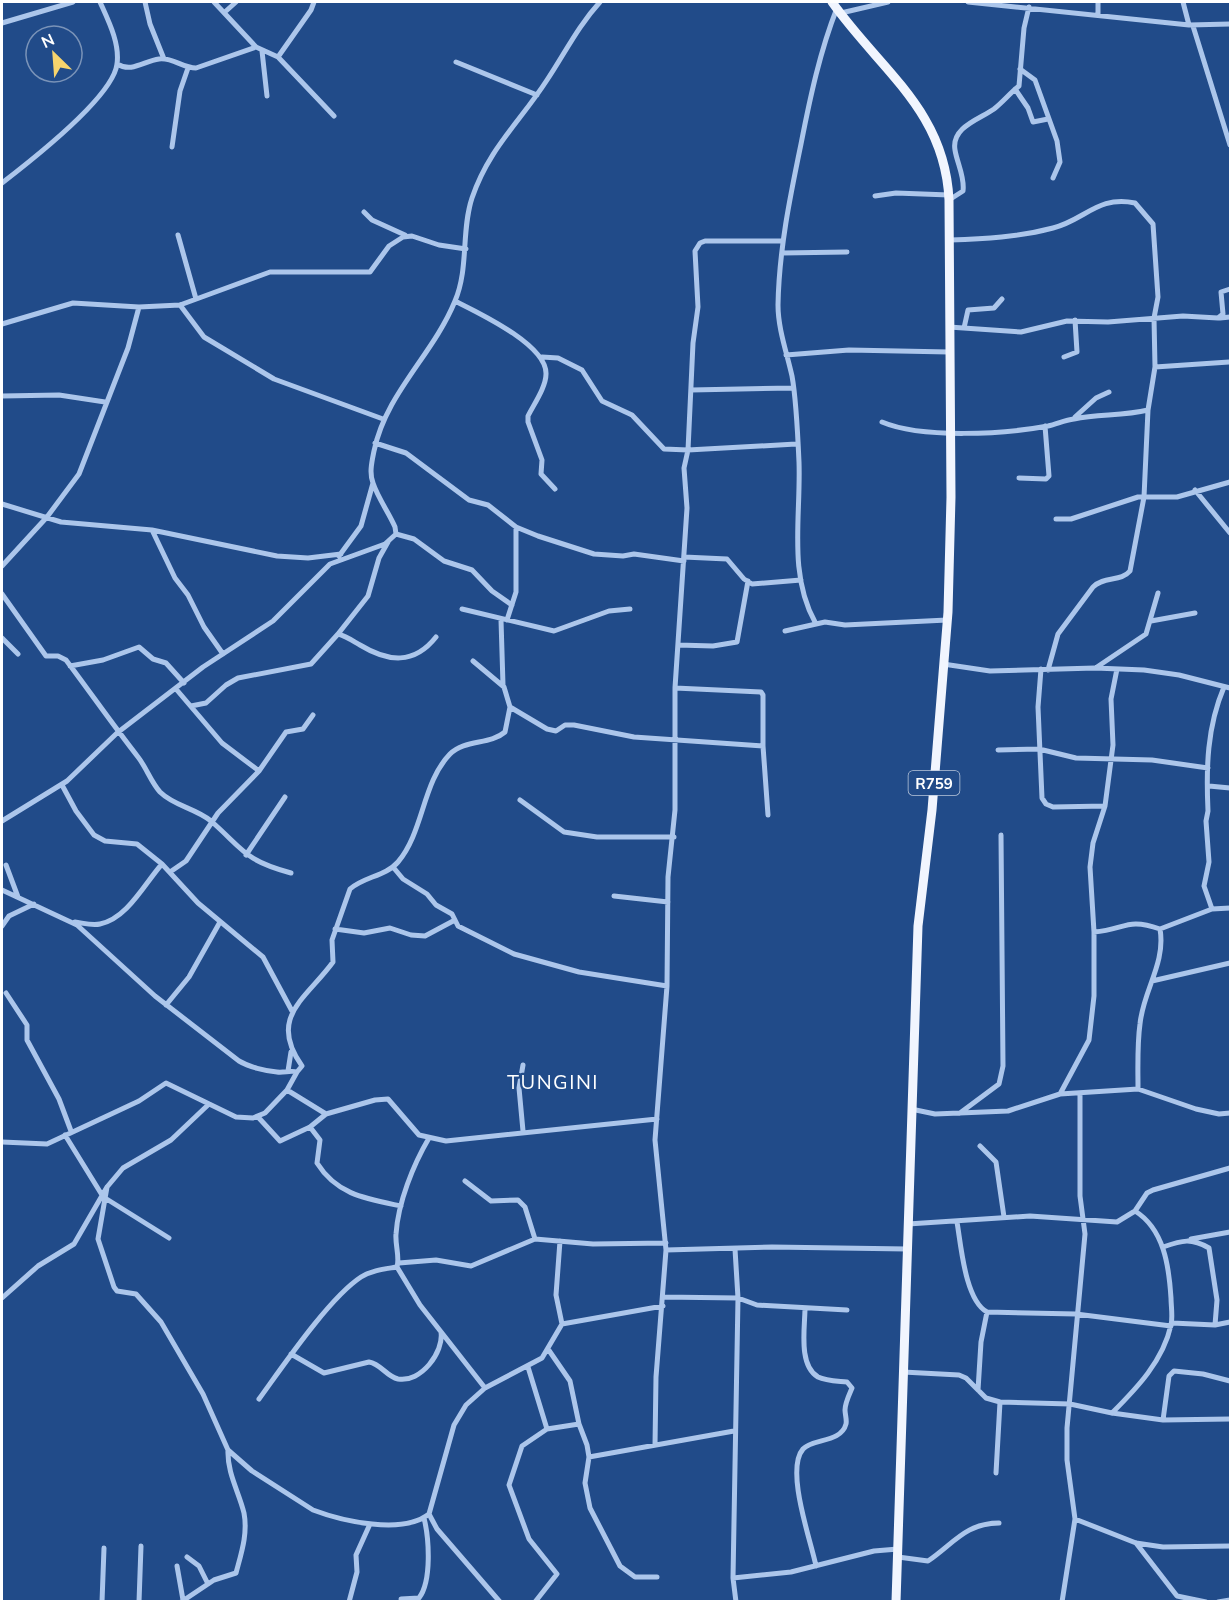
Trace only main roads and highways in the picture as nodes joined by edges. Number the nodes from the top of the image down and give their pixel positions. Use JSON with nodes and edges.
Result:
{"nodes":[{"id":1,"x":837,"y":7,"type":"edge"},
{"id":2,"x":896,"y":1602,"type":"edge"}],
"edges":[{"from":1,"to":2,"type":"main road","number":"R759"}]}
